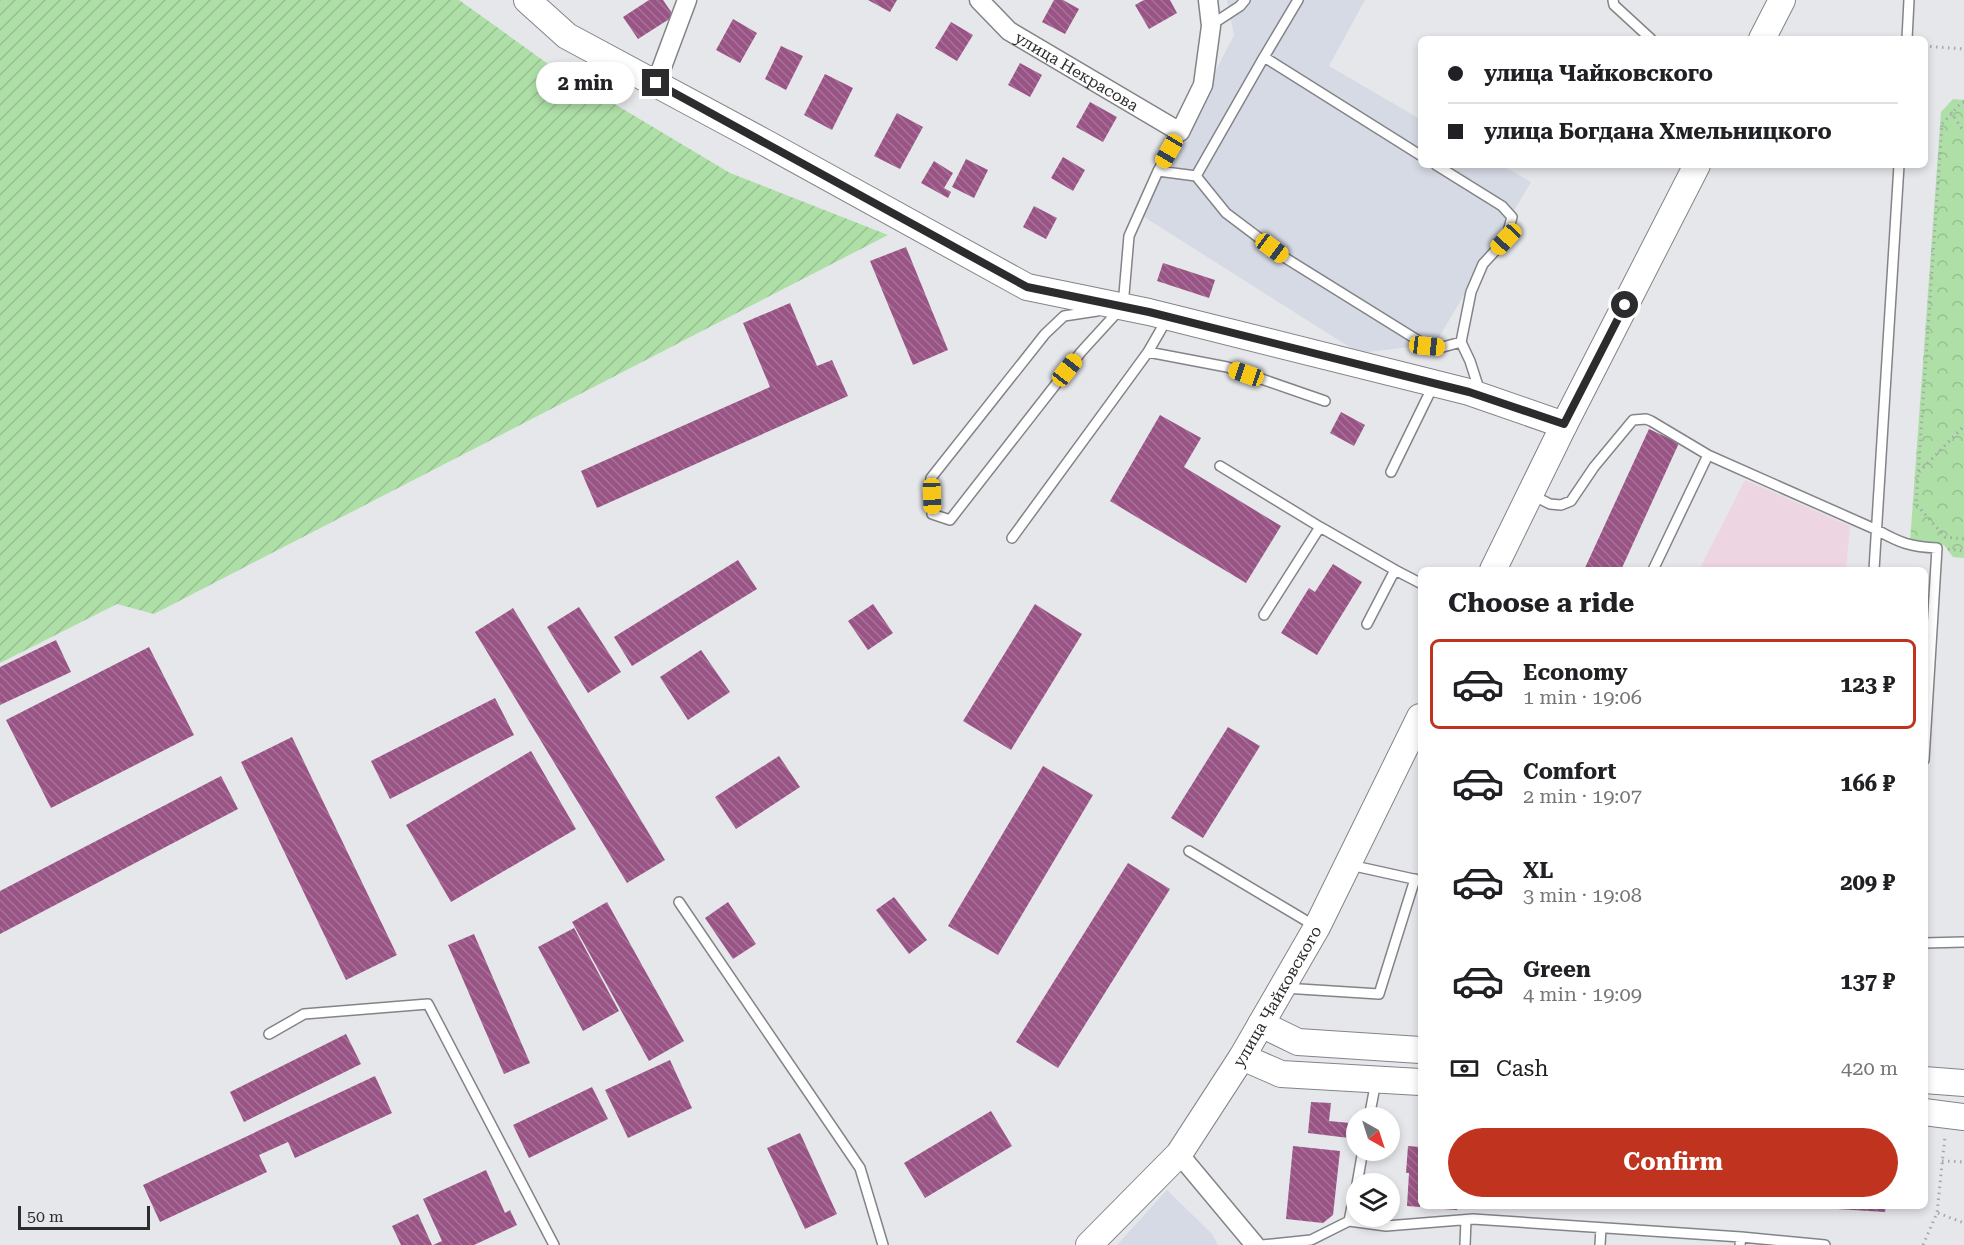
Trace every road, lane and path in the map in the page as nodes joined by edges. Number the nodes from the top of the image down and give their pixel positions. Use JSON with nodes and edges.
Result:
{"nodes":[{"id":1,"x":527,"y":0,"type":"edge"},
{"id":2,"x":687,"y":0,"type":"edge"},
{"id":3,"x":980,"y":0,"type":"edge"},
{"id":4,"x":1208,"y":0,"type":"edge"},
{"id":5,"x":1245,"y":0,"type":"edge"},
{"id":6,"x":1298,"y":0,"type":"edge"},
{"id":7,"x":1613,"y":0,"type":"edge"},
{"id":8,"x":1782,"y":0,"type":"edge"},
{"id":9,"x":1909,"y":0,"type":"edge"},
{"id":10,"x":1211,"y":26,"type":"junction"},
{"id":11,"x":1648,"y":36,"type":"edge"},
{"id":12,"x":1764,"y":36,"type":"edge"},
{"id":13,"x":1906,"y":36,"type":"edge"},
{"id":14,"x":1928,"y":46,"type":"edge"},
{"id":15,"x":1964,"y":49,"type":"edge"},
{"id":16,"x":1264,"y":57,"type":"junction"},
{"id":17,"x":656,"y":83,"type":"junction"},
{"id":18,"x":1964,"y":102,"type":"edge"},
{"id":19,"x":1951,"y":112,"type":"junction"},
{"id":20,"x":1180,"y":132,"type":"junction"},
{"id":21,"x":1964,"y":132,"type":"edge"},
{"id":22,"x":1418,"y":154,"type":"edge"},
{"id":23,"x":1441,"y":168,"type":"edge"},
{"id":24,"x":1695,"y":168,"type":"edge"},
{"id":25,"x":1899,"y":168,"type":"edge"},
{"id":26,"x":1158,"y":171,"type":"junction"},
{"id":27,"x":1196,"y":176,"type":"junction"},
{"id":28,"x":1123,"y":306,"type":"junction"},
{"id":29,"x":1169,"y":317,"type":"junction"},
{"id":30,"x":1461,"y":342,"type":"junction"},
{"id":31,"x":1148,"y":352,"type":"junction"},
{"id":32,"x":1434,"y":384,"type":"junction"},
{"id":33,"x":1482,"y":397,"type":"junction"},
{"id":34,"x":1325,"y":401,"type":"dead end"},
{"id":35,"x":1564,"y":424,"type":"junction"},
{"id":36,"x":1964,"y":426,"type":"edge"},
{"id":37,"x":1708,"y":455,"type":"junction"},
{"id":38,"x":1220,"y":466,"type":"dead end"},
{"id":39,"x":1391,"y":472,"type":"dead end"},
{"id":40,"x":1918,"y":472,"type":"junction"},
{"id":41,"x":1530,"y":494,"type":"junction"},
{"id":42,"x":1320,"y":527,"type":"junction"},
{"id":43,"x":1877,"y":530,"type":"junction"},
{"id":44,"x":1012,"y":538,"type":"dead end"},
{"id":45,"x":1964,"y":539,"type":"edge"},
{"id":46,"x":1494,"y":567,"type":"edge"},
{"id":47,"x":1654,"y":567,"type":"edge"},
{"id":48,"x":1874,"y":567,"type":"edge"},
{"id":49,"x":1395,"y":570,"type":"junction"},
{"id":50,"x":1418,"y":582,"type":"edge"},
{"id":51,"x":1264,"y":615,"type":"dead end"},
{"id":52,"x":1366,"y":624,"type":"dead end"},
{"id":53,"x":1928,"y":695,"type":"edge"},
{"id":54,"x":1418,"y":721,"type":"edge"},
{"id":55,"x":1189,"y":851,"type":"dead end"},
{"id":56,"x":1348,"y":865,"type":"junction"},
{"id":57,"x":1418,"y":880,"type":"edge"},
{"id":58,"x":679,"y":902,"type":"dead end"},
{"id":59,"x":1317,"y":927,"type":"junction"},
{"id":60,"x":1964,"y":942,"type":"edge"},
{"id":61,"x":1928,"y":943,"type":"edge"},
{"id":62,"x":1283,"y":987,"type":"junction"},
{"id":63,"x":1261,"y":1024,"type":"junction"},
{"id":64,"x":269,"y":1034,"type":"dead end"},
{"id":65,"x":1418,"y":1050,"type":"edge"},
{"id":66,"x":1242,"y":1057,"type":"junction"},
{"id":67,"x":1377,"y":1079,"type":"junction"},
{"id":68,"x":1928,"y":1080,"type":"edge"},
{"id":69,"x":1418,"y":1082,"type":"edge"},
{"id":70,"x":1964,"y":1083,"type":"edge"},
{"id":71,"x":1371,"y":1107,"type":"edge"},
{"id":72,"x":1928,"y":1113,"type":"edge"},
{"id":73,"x":1955,"y":1123,"type":"edge"},
{"id":74,"x":1179,"y":1154,"type":"junction"},
{"id":75,"x":1942,"y":1161,"type":"junction"},
{"id":76,"x":1964,"y":1162,"type":"edge"},
{"id":77,"x":1937,"y":1213,"type":"junction"},
{"id":78,"x":1466,"y":1220,"type":"junction"},
{"id":79,"x":1346,"y":1223,"type":"edge"},
{"id":80,"x":1964,"y":1223,"type":"edge"},
{"id":81,"x":1400,"y":1225,"type":"edge"},
{"id":82,"x":1601,"y":1228,"type":"junction"},
{"id":83,"x":1740,"y":1241,"type":"edge"},
{"id":84,"x":554,"y":1245,"type":"edge"},
{"id":85,"x":883,"y":1245,"type":"edge"},
{"id":86,"x":1089,"y":1245,"type":"edge"},
{"id":87,"x":1255,"y":1245,"type":"edge"},
{"id":88,"x":1262,"y":1245,"type":"edge"},
{"id":89,"x":1465,"y":1245,"type":"edge"},
{"id":90,"x":1600,"y":1245,"type":"edge"},
{"id":91,"x":1825,"y":1245,"type":"edge"},
{"id":92,"x":1923,"y":1245,"type":"edge"}],
"edges":[{"from":1,"to":17,"type":"main road"},
{"from":2,"to":17,"type":"street"},
{"from":3,"to":20,"type":"street","name":"улица Некрасова"},
{"from":4,"to":10,"type":"street"},
{"from":5,"to":10,"type":"lane"},
{"from":6,"to":16,"type":"lane"},
{"from":7,"to":11,"type":"lane"},
{"from":8,"to":12,"type":"main road"},
{"from":9,"to":13,"type":"lane"},
{"from":10,"to":20,"type":"street"},
{"from":14,"to":15,"type":"path"},
{"from":16,"to":22,"type":"lane"},
{"from":16,"to":27,"type":"lane"},
{"from":17,"to":28,"type":"main road"},
{"from":18,"to":19,"type":"path"},
{"from":19,"to":21,"type":"path"},
{"from":19,"to":40,"type":"path"},
{"from":20,"to":26,"type":"lane"},
{"from":23,"to":30,"type":"lane"},
{"from":24,"to":35,"type":"main road"},
{"from":25,"to":43,"type":"lane"},
{"from":26,"to":27,"type":"lane"},
{"from":26,"to":28,"type":"lane"},
{"from":27,"to":30,"type":"lane"},
{"from":28,"to":28,"type":"lane"},
{"from":28,"to":29,"type":"main road"},
{"from":29,"to":31,"type":"lane"},
{"from":29,"to":32,"type":"main road"},
{"from":30,"to":33,"type":"lane"},
{"from":31,"to":34,"type":"lane"},
{"from":31,"to":44,"type":"lane"},
{"from":32,"to":33,"type":"main road"},
{"from":32,"to":39,"type":"lane"},
{"from":33,"to":35,"type":"main road"},
{"from":35,"to":41,"type":"main road"},
{"from":36,"to":40,"type":"path"},
{"from":37,"to":41,"type":"lane"},
{"from":37,"to":43,"type":"lane"},
{"from":37,"to":47,"type":"lane"},
{"from":38,"to":42,"type":"lane"},
{"from":40,"to":45,"type":"path"},
{"from":41,"to":46,"type":"main road"},
{"from":42,"to":49,"type":"lane"},
{"from":42,"to":51,"type":"lane"},
{"from":43,"to":48,"type":"lane"},
{"from":43,"to":53,"type":"lane"},
{"from":49,"to":50,"type":"lane"},
{"from":49,"to":52,"type":"lane"},
{"from":54,"to":56,"type":"main road","name":"улица Чайковского"},
{"from":55,"to":59,"type":"lane"},
{"from":56,"to":57,"type":"lane"},
{"from":56,"to":59,"type":"main road","name":"улица Чайковского"},
{"from":57,"to":62,"type":"lane"},
{"from":58,"to":85,"type":"lane"},
{"from":59,"to":62,"type":"main road","name":"улица Чайковского"},
{"from":60,"to":61,"type":"lane"},
{"from":62,"to":63,"type":"main road","name":"улица Чайковского"},
{"from":63,"to":65,"type":"main road"},
{"from":63,"to":66,"type":"main road","name":"улица Чайковского"},
{"from":64,"to":84,"type":"lane"},
{"from":66,"to":67,"type":"main road"},
{"from":66,"to":74,"type":"main road","name":"улица Чайковского"},
{"from":67,"to":69,"type":"main road"},
{"from":67,"to":71,"type":"lane"},
{"from":68,"to":70,"type":"main road"},
{"from":72,"to":73,"type":"main road"},
{"from":73,"to":75,"type":"path"},
{"from":74,"to":86,"type":"main road","name":"улица Чайковского"},
{"from":74,"to":87,"type":"street"},
{"from":75,"to":76,"type":"path"},
{"from":75,"to":77,"type":"path"},
{"from":77,"to":80,"type":"path"},
{"from":77,"to":92,"type":"path"},
{"from":78,"to":81,"type":"lane"},
{"from":78,"to":82,"type":"lane"},
{"from":78,"to":89,"type":"lane"},
{"from":79,"to":88,"type":"lane"},
{"from":82,"to":83,"type":"lane"},
{"from":82,"to":90,"type":"lane"},
{"from":83,"to":91,"type":"lane"}]}
